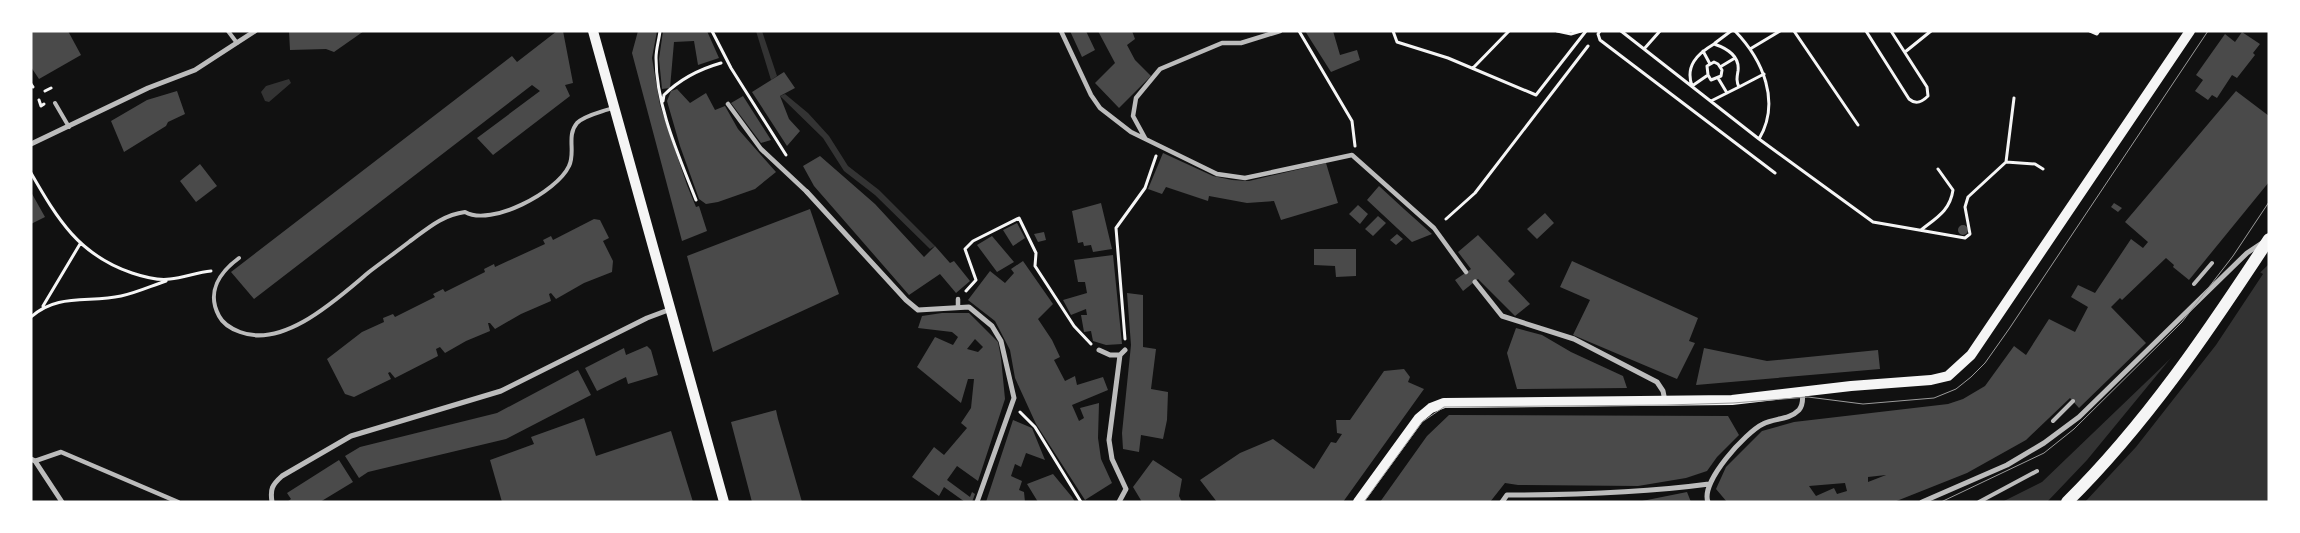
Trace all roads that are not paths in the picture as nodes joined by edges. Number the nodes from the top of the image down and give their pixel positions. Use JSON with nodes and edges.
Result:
{"nodes":[{"id":1,"x":228,"y":31,"type":"edge"},
{"id":2,"x":255,"y":31,"type":"edge"},
{"id":3,"x":593,"y":31,"type":"edge"},
{"id":4,"x":1061,"y":31,"type":"edge"},
{"id":5,"x":1280,"y":31,"type":"edge"},
{"id":6,"x":2190,"y":31,"type":"edge"},
{"id":7,"x":237,"y":43,"type":"junction"},
{"id":8,"x":56,"y":103,"type":"dead end"},
{"id":9,"x":728,"y":104,"type":"dead end"},
{"id":10,"x":614,"y":108,"type":"junction"},
{"id":11,"x":69,"y":127,"type":"junction"},
{"id":12,"x":1145,"y":140,"type":"junction"},
{"id":13,"x":31,"y":144,"type":"edge"},
{"id":14,"x":807,"y":192,"type":"joint"},
{"id":15,"x":2269,"y":239,"type":"edge"},
{"id":16,"x":239,"y":258,"type":"dead end"},
{"id":17,"x":2212,"y":263,"type":"dead end"},
{"id":18,"x":1466,"y":272,"type":"dead end"},
{"id":19,"x":1474,"y":282,"type":"dead end"},
{"id":20,"x":2194,"y":284,"type":"dead end"},
{"id":21,"x":958,"y":299,"type":"road end"},
{"id":22,"x":958,"y":307,"type":"junction"},
{"id":23,"x":671,"y":309,"type":"junction"},
{"id":24,"x":1100,"y":350,"type":"road end"},
{"id":25,"x":1124,"y":350,"type":"road end"},
{"id":26,"x":1120,"y":356,"type":"junction"},
{"id":27,"x":1802,"y":391,"type":"junction"},
{"id":28,"x":2073,"y":401,"type":"dead end"},
{"id":29,"x":1665,"y":402,"type":"junction"},
{"id":30,"x":2053,"y":421,"type":"dead end"},
{"id":31,"x":33,"y":460,"type":"edge"},
{"id":32,"x":2036,"y":471,"type":"dead end"},
{"id":33,"x":1709,"y":484,"type":"junction"},
{"id":34,"x":62,"y":502,"type":"edge"},
{"id":35,"x":178,"y":502,"type":"edge"},
{"id":36,"x":272,"y":502,"type":"edge"},
{"id":37,"x":724,"y":502,"type":"edge"},
{"id":38,"x":977,"y":502,"type":"edge"},
{"id":39,"x":1119,"y":502,"type":"edge"},
{"id":40,"x":1358,"y":502,"type":"edge"},
{"id":41,"x":1502,"y":502,"type":"edge"},
{"id":42,"x":1708,"y":502,"type":"edge"},
{"id":43,"x":1922,"y":502,"type":"edge"},
{"id":44,"x":1979,"y":502,"type":"edge"},
{"id":45,"x":2067,"y":502,"type":"edge"}],
"edges":[{"from":1,"to":7,"type":"lane"},
{"from":2,"to":7,"type":"street"},
{"from":3,"to":10,"type":"main road"},
{"from":4,"to":12,"type":"street"},
{"from":5,"to":12,"type":"street"},
{"from":6,"to":27,"type":"main road"},
{"from":7,"to":11,"type":"street"},
{"from":8,"to":11,"type":"lane"},
{"from":9,"to":14,"type":"street"},
{"from":10,"to":16,"type":"lane"},
{"from":10,"to":23,"type":"main road"},
{"from":11,"to":13,"type":"street"},
{"from":12,"to":18,"type":"street"},
{"from":14,"to":22,"type":"street"},
{"from":15,"to":43,"type":"street"},
{"from":15,"to":45,"type":"main road"},
{"from":17,"to":20,"type":"lane"},
{"from":19,"to":29,"type":"street"},
{"from":21,"to":22,"type":"street"},
{"from":22,"to":38,"type":"street"},
{"from":23,"to":36,"type":"street"},
{"from":23,"to":37,"type":"main road"},
{"from":24,"to":26,"type":"street"},
{"from":25,"to":26,"type":"street"},
{"from":26,"to":39,"type":"street"},
{"from":27,"to":29,"type":"main road"},
{"from":27,"to":33,"type":"street"},
{"from":28,"to":30,"type":"lane"},
{"from":29,"to":40,"type":"main road"},
{"from":31,"to":34,"type":"street"},
{"from":31,"to":35,"type":"street"},
{"from":32,"to":44,"type":"lane"},
{"from":33,"to":41,"type":"street"},
{"from":33,"to":42,"type":"street"}]}
